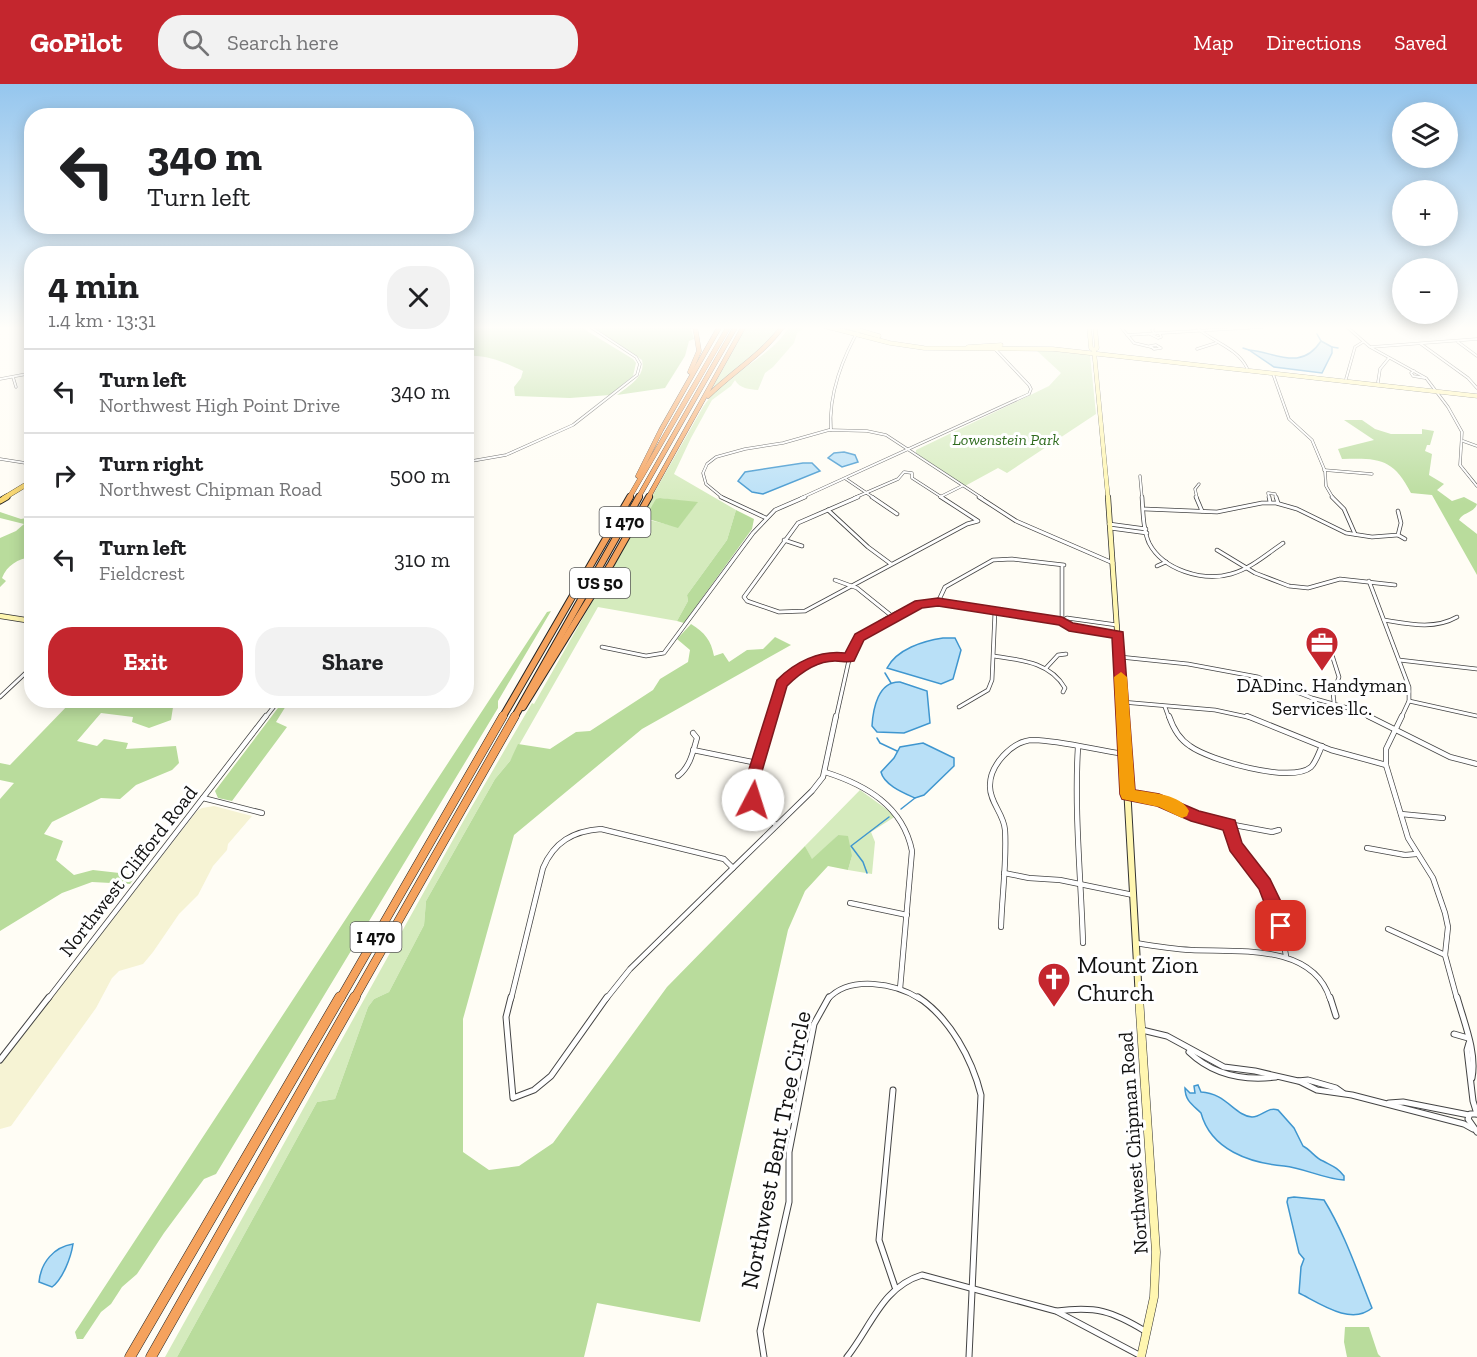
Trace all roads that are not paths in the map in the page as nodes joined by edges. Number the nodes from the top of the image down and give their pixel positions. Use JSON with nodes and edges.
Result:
{"nodes":[{"id":1,"x":624,"y":385,"type":"edge"},
{"id":2,"x":684,"y":385,"type":"edge"},
{"id":3,"x":686,"y":385,"type":"edge"},
{"id":4,"x":694,"y":385,"type":"edge"},
{"id":5,"x":702,"y":385,"type":"edge"},
{"id":6,"x":711,"y":385,"type":"edge"},
{"id":7,"x":719,"y":385,"type":"edge"},
{"id":8,"x":839,"y":385,"type":"edge"},
{"id":9,"x":1029,"y":385,"type":"edge"},
{"id":10,"x":1097,"y":385,"type":"edge"},
{"id":11,"x":1277,"y":385,"type":"edge"},
{"id":12,"x":1388,"y":385,"type":"edge"},
{"id":13,"x":1402,"y":385,"type":"edge"},
{"id":14,"x":1432,"y":385,"type":"edge"},
{"id":15,"x":1435,"y":390,"type":"junction"},
{"id":16,"x":1477,"y":395,"type":"edge"},
{"id":17,"x":677,"y":402,"type":"junction"},
{"id":18,"x":700,"y":405,"type":"junction"},
{"id":19,"x":831,"y":430,"type":"junction"},
{"id":20,"x":1463,"y":441,"type":"junction"},
{"id":21,"x":1477,"y":446,"type":"edge"},
{"id":22,"x":910,"y":450,"type":"junction"},
{"id":23,"x":0,"y":459,"type":"edge"},
{"id":24,"x":474,"y":461,"type":"edge"},
{"id":25,"x":24,"y":463,"type":"edge"},
{"id":26,"x":1324,"y":470,"type":"junction"},
{"id":27,"x":1372,"y":474,"type":"dead end"},
{"id":28,"x":1140,"y":476,"type":"dead end"},
{"id":29,"x":846,"y":479,"type":"junction"},
{"id":30,"x":1198,"y":484,"type":"dead end"},
{"id":31,"x":24,"y":486,"type":"edge"},
{"id":32,"x":962,"y":486,"type":"junction"},
{"id":33,"x":1477,"y":486,"type":"edge"},
{"id":34,"x":867,"y":493,"type":"junction"},
{"id":35,"x":940,"y":497,"type":"junction"},
{"id":36,"x":0,"y":501,"type":"edge"},
{"id":37,"x":1270,"y":502,"type":"junction"},
{"id":38,"x":1278,"y":503,"type":"junction"},
{"id":39,"x":1144,"y":509,"type":"junction"},
{"id":40,"x":828,"y":510,"type":"junction"},
{"id":41,"x":1202,"y":511,"type":"junction"},
{"id":42,"x":1398,"y":511,"type":"dead end"},
{"id":43,"x":897,"y":514,"type":"dead end"},
{"id":44,"x":619,"y":515,"type":"junction"},
{"id":45,"x":766,"y":518,"type":"junction"},
{"id":46,"x":1109,"y":526,"type":"junction"},
{"id":47,"x":1147,"y":531,"type":"junction"},
{"id":48,"x":1356,"y":535,"type":"junction"},
{"id":49,"x":1398,"y":535,"type":"junction"},
{"id":50,"x":1405,"y":539,"type":"dead end"},
{"id":51,"x":784,"y":540,"type":"junction"},
{"id":52,"x":1283,"y":543,"type":"dead end"},
{"id":53,"x":802,"y":546,"type":"dead end"},
{"id":54,"x":1217,"y":550,"type":"dead end"},
{"id":55,"x":1166,"y":562,"type":"junction"},
{"id":56,"x":1113,"y":563,"type":"junction"},
{"id":57,"x":891,"y":564,"type":"junction"},
{"id":58,"x":1157,"y":566,"type":"dead end"},
{"id":59,"x":1245,"y":567,"type":"junction"},
{"id":60,"x":835,"y":580,"type":"dead end"},
{"id":61,"x":1369,"y":581,"type":"junction"},
{"id":62,"x":852,"y":585,"type":"junction"},
{"id":63,"x":1395,"y":585,"type":"dead end"},
{"id":64,"x":938,"y":602,"type":"junction"},
{"id":65,"x":995,"y":611,"type":"junction"},
{"id":66,"x":0,"y":616,"type":"edge"},
{"id":67,"x":892,"y":617,"type":"junction"},
{"id":68,"x":1457,"y":617,"type":"dead end"},
{"id":69,"x":24,"y":620,"type":"edge"},
{"id":70,"x":1384,"y":620,"type":"junction"},
{"id":71,"x":1062,"y":621,"type":"junction"},
{"id":72,"x":1117,"y":625,"type":"junction"},
{"id":73,"x":1325,"y":633,"type":"dead end"},
{"id":74,"x":1118,"y":635,"type":"junction"},
{"id":75,"x":602,"y":646,"type":"dead end"},
{"id":76,"x":1066,"y":654,"type":"dead end"},
{"id":77,"x":994,"y":656,"type":"junction"},
{"id":78,"x":1120,"y":657,"type":"junction"},
{"id":79,"x":850,"y":658,"type":"junction"},
{"id":80,"x":1399,"y":660,"type":"junction"},
{"id":81,"x":1046,"y":668,"type":"junction"},
{"id":82,"x":1477,"y":669,"type":"edge"},
{"id":83,"x":24,"y":674,"type":"edge"},
{"id":84,"x":1063,"y":692,"type":"dead end"},
{"id":85,"x":0,"y":697,"type":"edge"},
{"id":86,"x":1409,"y":701,"type":"junction"},
{"id":87,"x":1122,"y":702,"type":"junction"},
{"id":88,"x":1334,"y":702,"type":"junction"},
{"id":89,"x":959,"y":707,"type":"dead end"},
{"id":90,"x":1165,"y":707,"type":"junction"},
{"id":91,"x":273,"y":708,"type":"edge"},
{"id":92,"x":1477,"y":716,"type":"edge"},
{"id":93,"x":514,"y":718,"type":"junction"},
{"id":94,"x":1395,"y":728,"type":"junction"},
{"id":95,"x":693,"y":733,"type":"dead end"},
{"id":96,"x":1322,"y":746,"type":"junction"},
{"id":97,"x":1078,"y":747,"type":"junction"},
{"id":98,"x":693,"y":750,"type":"junction"},
{"id":99,"x":1125,"y":754,"type":"junction"},
{"id":100,"x":757,"y":763,"type":"junction"},
{"id":101,"x":1477,"y":764,"type":"edge"},
{"id":102,"x":1386,"y":765,"type":"junction"},
{"id":103,"x":825,"y":772,"type":"junction"},
{"id":104,"x":678,"y":776,"type":"dead end"},
{"id":105,"x":1128,"y":794,"type":"junction"},
{"id":106,"x":203,"y":798,"type":"junction"},
{"id":107,"x":262,"y":813,"type":"dead end"},
{"id":108,"x":1401,"y":814,"type":"junction"},
{"id":109,"x":1443,"y":818,"type":"dead end"},
{"id":110,"x":776,"y":825,"type":"junction"},
{"id":111,"x":1230,"y":825,"type":"junction"},
{"id":112,"x":1279,"y":830,"type":"dead end"},
{"id":113,"x":1366,"y":848,"type":"dead end"},
{"id":114,"x":1417,"y":854,"type":"junction"},
{"id":115,"x":733,"y":868,"type":"junction"},
{"id":116,"x":1004,"y":873,"type":"junction"},
{"id":117,"x":1080,"y":885,"type":"junction"},
{"id":118,"x":1133,"y":895,"type":"junction"},
{"id":119,"x":850,"y":903,"type":"dead end"},
{"id":120,"x":907,"y":915,"type":"junction"},
{"id":121,"x":1001,"y":927,"type":"dead end"},
{"id":122,"x":1388,"y":929,"type":"dead end"},
{"id":123,"x":1135,"y":942,"type":"junction"},
{"id":124,"x":1083,"y":943,"type":"dead end"},
{"id":125,"x":1446,"y":955,"type":"junction"},
{"id":126,"x":1286,"y":956,"type":"junction"},
{"id":127,"x":900,"y":989,"type":"junction"},
{"id":128,"x":1336,"y":1016,"type":"dead end"},
{"id":129,"x":1142,"y":1029,"type":"junction"},
{"id":130,"x":1454,"y":1034,"type":"dead end"},
{"id":131,"x":1469,"y":1040,"type":"junction"},
{"id":132,"x":0,"y":1060,"type":"edge"},
{"id":133,"x":893,"y":1090,"type":"dead end"},
{"id":134,"x":1388,"y":1103,"type":"junction"},
{"id":135,"x":1477,"y":1114,"type":"edge"},
{"id":136,"x":1469,"y":1115,"type":"junction"},
{"id":137,"x":1475,"y":1130,"type":"edge"},
{"id":138,"x":895,"y":1287,"type":"junction"},
{"id":139,"x":972,"y":1288,"type":"junction"},
{"id":140,"x":1056,"y":1311,"type":"junction"},
{"id":141,"x":1148,"y":1332,"type":"junction"},
{"id":142,"x":1141,"y":1356,"type":"edge"},
{"id":143,"x":130,"y":1357,"type":"edge"},
{"id":144,"x":151,"y":1357,"type":"edge"},
{"id":145,"x":764,"y":1357,"type":"edge"},
{"id":146,"x":847,"y":1357,"type":"edge"},
{"id":147,"x":969,"y":1357,"type":"edge"}],
"edges":[{"from":1,"to":24,"type":"street"},
{"from":2,"to":17,"type":"highway"},
{"from":3,"to":17,"type":"highway"},
{"from":4,"to":44,"type":"highway","number":"I 470"},
{"from":5,"to":93,"type":"highway","number":"I 470"},
{"from":6,"to":18,"type":"highway","number":"US 50"},
{"from":7,"to":18,"type":"highway"},
{"from":8,"to":19,"type":"street"},
{"from":9,"to":22,"type":"street"},
{"from":10,"to":46,"type":"main road","name":"Northwest Chipman Road"},
{"from":11,"to":26,"type":"street"},
{"from":12,"to":15,"type":"main road"},
{"from":13,"to":15,"type":"main road"},
{"from":14,"to":15,"type":"street"},
{"from":15,"to":16,"type":"main road"},
{"from":15,"to":20,"type":"street"},
{"from":17,"to":44,"type":"highway"},
{"from":18,"to":93,"type":"highway","number":"US 50"},
{"from":19,"to":22,"type":"street"},
{"from":19,"to":45,"type":"street"},
{"from":20,"to":21,"type":"street"},
{"from":20,"to":33,"type":"street"},
{"from":22,"to":29,"type":"street"},
{"from":22,"to":32,"type":"street"},
{"from":23,"to":25,"type":"street"},
{"from":26,"to":27,"type":"street"},
{"from":26,"to":48,"type":"street"},
{"from":28,"to":39,"type":"street"},
{"from":29,"to":34,"type":"street"},
{"from":29,"to":45,"type":"street"},
{"from":30,"to":41,"type":"street"},
{"from":31,"to":36,"type":"main road"},
{"from":32,"to":35,"type":"street"},
{"from":32,"to":56,"type":"street"},
{"from":34,"to":35,"type":"street"},
{"from":34,"to":40,"type":"street"},
{"from":34,"to":43,"type":"street"},
{"from":35,"to":57,"type":"street"},
{"from":37,"to":38,"type":"street"},
{"from":37,"to":38,"type":"street"},
{"from":37,"to":41,"type":"street"},
{"from":38,"to":48,"type":"street"},
{"from":39,"to":41,"type":"street"},
{"from":39,"to":47,"type":"street"},
{"from":40,"to":51,"type":"street"},
{"from":40,"to":57,"type":"street"},
{"from":42,"to":49,"type":"street"},
{"from":44,"to":143,"type":"highway","number":"I 470"},
{"from":45,"to":75,"type":"street"},
{"from":46,"to":47,"type":"street"},
{"from":46,"to":56,"type":"main road","name":"Northwest Chipman Road"},
{"from":47,"to":55,"type":"street"},
{"from":48,"to":49,"type":"street"},
{"from":49,"to":50,"type":"street"},
{"from":51,"to":53,"type":"street"},
{"from":51,"to":62,"type":"street"},
{"from":52,"to":59,"type":"street"},
{"from":54,"to":59,"type":"street"},
{"from":55,"to":58,"type":"street"},
{"from":55,"to":59,"type":"street"},
{"from":56,"to":72,"type":"main road","name":"Northwest Chipman Road"},
{"from":57,"to":62,"type":"street"},
{"from":59,"to":61,"type":"street"},
{"from":60,"to":62,"type":"street"},
{"from":61,"to":63,"type":"street"},
{"from":61,"to":70,"type":"street"},
{"from":62,"to":67,"type":"street"},
{"from":64,"to":65,"type":"street"},
{"from":64,"to":67,"type":"street"},
{"from":64,"to":71,"type":"street"},
{"from":65,"to":71,"type":"street"},
{"from":65,"to":77,"type":"street"},
{"from":66,"to":69,"type":"main road"},
{"from":67,"to":79,"type":"street"},
{"from":68,"to":70,"type":"street"},
{"from":70,"to":80,"type":"street"},
{"from":71,"to":72,"type":"street"},
{"from":71,"to":74,"type":"street"},
{"from":72,"to":74,"type":"main road","name":"Northwest Chipman Road"},
{"from":73,"to":88,"type":"street"},
{"from":74,"to":78,"type":"main road","name":"Northwest Chipman Road"},
{"from":76,"to":81,"type":"street"},
{"from":77,"to":81,"type":"street"},
{"from":77,"to":89,"type":"street"},
{"from":78,"to":87,"type":"main road","name":"Northwest Chipman Road"},
{"from":78,"to":88,"type":"street"},
{"from":79,"to":100,"type":"street"},
{"from":79,"to":103,"type":"street"},
{"from":80,"to":82,"type":"street"},
{"from":80,"to":86,"type":"street"},
{"from":81,"to":84,"type":"street"},
{"from":83,"to":85,"type":"street"},
{"from":86,"to":92,"type":"street"},
{"from":86,"to":94,"type":"street"},
{"from":87,"to":90,"type":"street"},
{"from":87,"to":99,"type":"main road","name":"Northwest Chipman Road"},
{"from":88,"to":94,"type":"street"},
{"from":90,"to":96,"type":"street"},
{"from":90,"to":96,"type":"street"},
{"from":91,"to":106,"type":"street","name":"Northwest Clifford Road"},
{"from":93,"to":144,"type":"highway","number":"I 470"},
{"from":94,"to":101,"type":"street"},
{"from":94,"to":102,"type":"street"},
{"from":95,"to":98,"type":"street"},
{"from":96,"to":102,"type":"street"},
{"from":97,"to":99,"type":"street"},
{"from":97,"to":116,"type":"street"},
{"from":97,"to":117,"type":"street"},
{"from":98,"to":100,"type":"street"},
{"from":98,"to":104,"type":"street"},
{"from":99,"to":105,"type":"main road","name":"Northwest Chipman Road"},
{"from":100,"to":110,"type":"street"},
{"from":102,"to":108,"type":"street"},
{"from":103,"to":110,"type":"street"},
{"from":103,"to":120,"type":"street"},
{"from":105,"to":111,"type":"street"},
{"from":105,"to":118,"type":"main road","name":"Northwest Chipman Road"},
{"from":106,"to":107,"type":"street"},
{"from":106,"to":132,"type":"street","name":"Northwest Clifford Road"},
{"from":108,"to":109,"type":"street"},
{"from":108,"to":114,"type":"street"},
{"from":110,"to":115,"type":"street"},
{"from":111,"to":112,"type":"street"},
{"from":111,"to":126,"type":"street"},
{"from":113,"to":114,"type":"street"},
{"from":114,"to":125,"type":"street"},
{"from":115,"to":115,"type":"street"},
{"from":116,"to":117,"type":"street"},
{"from":116,"to":121,"type":"street"},
{"from":117,"to":118,"type":"street"},
{"from":117,"to":124,"type":"street"},
{"from":118,"to":123,"type":"main road","name":"Northwest Chipman Road"},
{"from":119,"to":120,"type":"street"},
{"from":120,"to":127,"type":"street"},
{"from":122,"to":125,"type":"street"},
{"from":123,"to":126,"type":"street"},
{"from":123,"to":129,"type":"main road","name":"Northwest Chipman Road"},
{"from":125,"to":131,"type":"street"},
{"from":126,"to":128,"type":"street"},
{"from":127,"to":139,"type":"street","name":"Northwest Bent Tree Circle"},
{"from":127,"to":145,"type":"street","name":"Northwest Bent Tree Circle"},
{"from":129,"to":134,"type":"street"},
{"from":129,"to":141,"type":"main road","name":"Northwest Chipman Road"},
{"from":130,"to":131,"type":"street"},
{"from":131,"to":135,"type":"street"},
{"from":133,"to":138,"type":"street"},
{"from":134,"to":136,"type":"street"},
{"from":134,"to":137,"type":"street"},
{"from":135,"to":136,"type":"street"},
{"from":136,"to":137,"type":"street"},
{"from":138,"to":139,"type":"street"},
{"from":138,"to":146,"type":"street"},
{"from":139,"to":140,"type":"street"},
{"from":139,"to":147,"type":"street","name":"Northwest Bent Tree Circle"},
{"from":140,"to":141,"type":"street"},
{"from":140,"to":142,"type":"street"},
{"from":141,"to":142,"type":"main road","name":"Northwest Chipman Road"}]}
